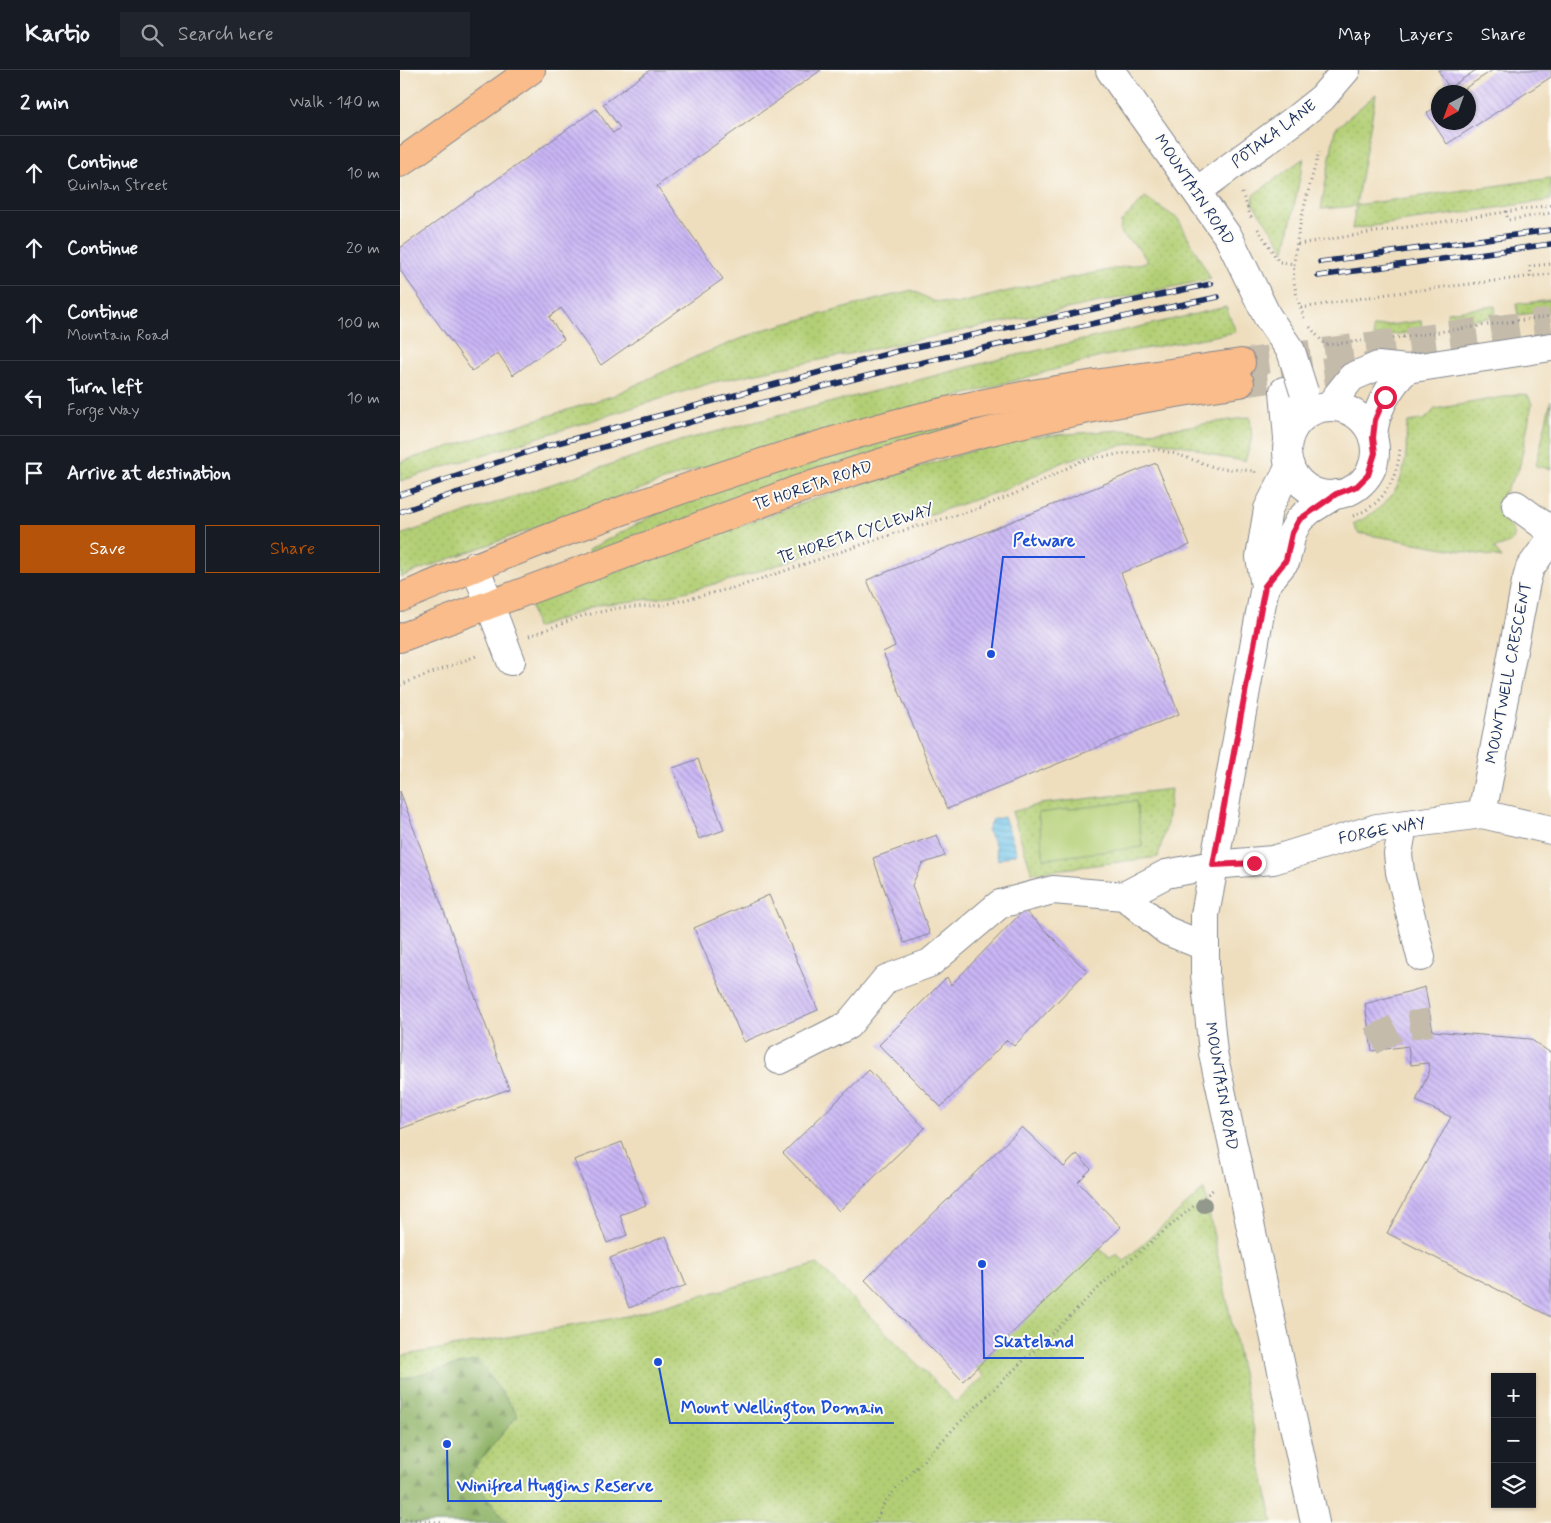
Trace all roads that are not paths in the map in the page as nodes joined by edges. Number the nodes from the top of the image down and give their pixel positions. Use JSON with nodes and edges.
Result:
{"nodes":[{"id":1,"x":531,"y":70,"type":"edge"},
{"id":2,"x":1110,"y":70,"type":"edge"},
{"id":3,"x":1346,"y":70,"type":"edge"},
{"id":4,"x":400,"y":164,"type":"edge"},
{"id":5,"x":1196,"y":191,"type":"junction"},
{"id":6,"x":1551,"y":347,"type":"edge"},
{"id":7,"x":1406,"y":357,"type":"junction"},
{"id":8,"x":1310,"y":399,"type":"junction"},
{"id":9,"x":1288,"y":438,"type":"junction"},
{"id":10,"x":1373,"y":438,"type":"junction"},
{"id":11,"x":1290,"y":466,"type":"junction"},
{"id":12,"x":1516,"y":505,"type":"dead end"},
{"id":13,"x":1341,"y":507,"type":"junction"},
{"id":14,"x":1551,"y":531,"type":"edge"},
{"id":15,"x":1551,"y":539,"type":"edge"},
{"id":16,"x":475,"y":566,"type":"junction"},
{"id":17,"x":1265,"y":586,"type":"junction"},
{"id":18,"x":400,"y":598,"type":"edge"},
{"id":19,"x":491,"y":605,"type":"junction"},
{"id":20,"x":400,"y":638,"type":"edge"},
{"id":21,"x":509,"y":653,"type":"road end"},
{"id":22,"x":1482,"y":814,"type":"junction"},
{"id":23,"x":1403,"y":824,"type":"junction"},
{"id":24,"x":1551,"y":830,"type":"edge"},
{"id":25,"x":1213,"y":865,"type":"junction"},
{"id":26,"x":1124,"y":896,"type":"junction"},
{"id":27,"x":1204,"y":946,"type":"junction"},
{"id":28,"x":1421,"y":957,"type":"dead end"},
{"id":29,"x":779,"y":1060,"type":"dead end"},
{"id":30,"x":1315,"y":1523,"type":"edge"}],
"edges":[{"from":1,"to":4,"type":"main road"},
{"from":2,"to":5,"type":"street","name":"MOUNTAIN ROAD"},
{"from":3,"to":5,"type":"street","name":"PŌTAKA LANE"},
{"from":5,"to":8,"type":"street","name":"MOUNTAIN ROAD","bridge":true},
{"from":6,"to":7,"type":"street"},
{"from":7,"to":8,"type":"street"},
{"from":7,"to":10,"type":"street"},
{"from":8,"to":9,"type":"street","name":"MOUNTAIN ROAD"},
{"from":8,"to":9,"type":"street"},
{"from":8,"to":10,"type":"street"},
{"from":9,"to":11,"type":"street"},
{"from":10,"to":13,"type":"street"},
{"from":11,"to":13,"type":"street"},
{"from":11,"to":17,"type":"street","name":"MOUNTAIN ROAD"},
{"from":12,"to":14,"type":"street"},
{"from":13,"to":17,"type":"street","name":"MOUNTAIN ROAD"},
{"from":15,"to":22,"type":"street","name":"MOUNTWELL CRESCENT"},
{"from":16,"to":18,"type":"main road","name":"TE HORETA ROAD"},
{"from":16,"to":19,"type":"street"},
{"from":16,"to":19,"type":"main road","name":"TE HORETA ROAD"},
{"from":17,"to":25,"type":"street","name":"MOUNTAIN ROAD"},
{"from":19,"to":20,"type":"main road","name":"TE HORETA ROAD"},
{"from":19,"to":21,"type":"street"},
{"from":22,"to":23,"type":"street","name":"FORGE WAY"},
{"from":22,"to":24,"type":"street","name":"FORGE WAY"},
{"from":23,"to":25,"type":"street","name":"FORGE WAY"},
{"from":23,"to":28,"type":"street"},
{"from":25,"to":26,"type":"street","name":"FORGE WAY"},
{"from":25,"to":27,"type":"street","name":"MOUNTAIN ROAD"},
{"from":26,"to":27,"type":"street"},
{"from":26,"to":29,"type":"street"},
{"from":27,"to":30,"type":"street","name":"MOUNTAIN ROAD"}]}
